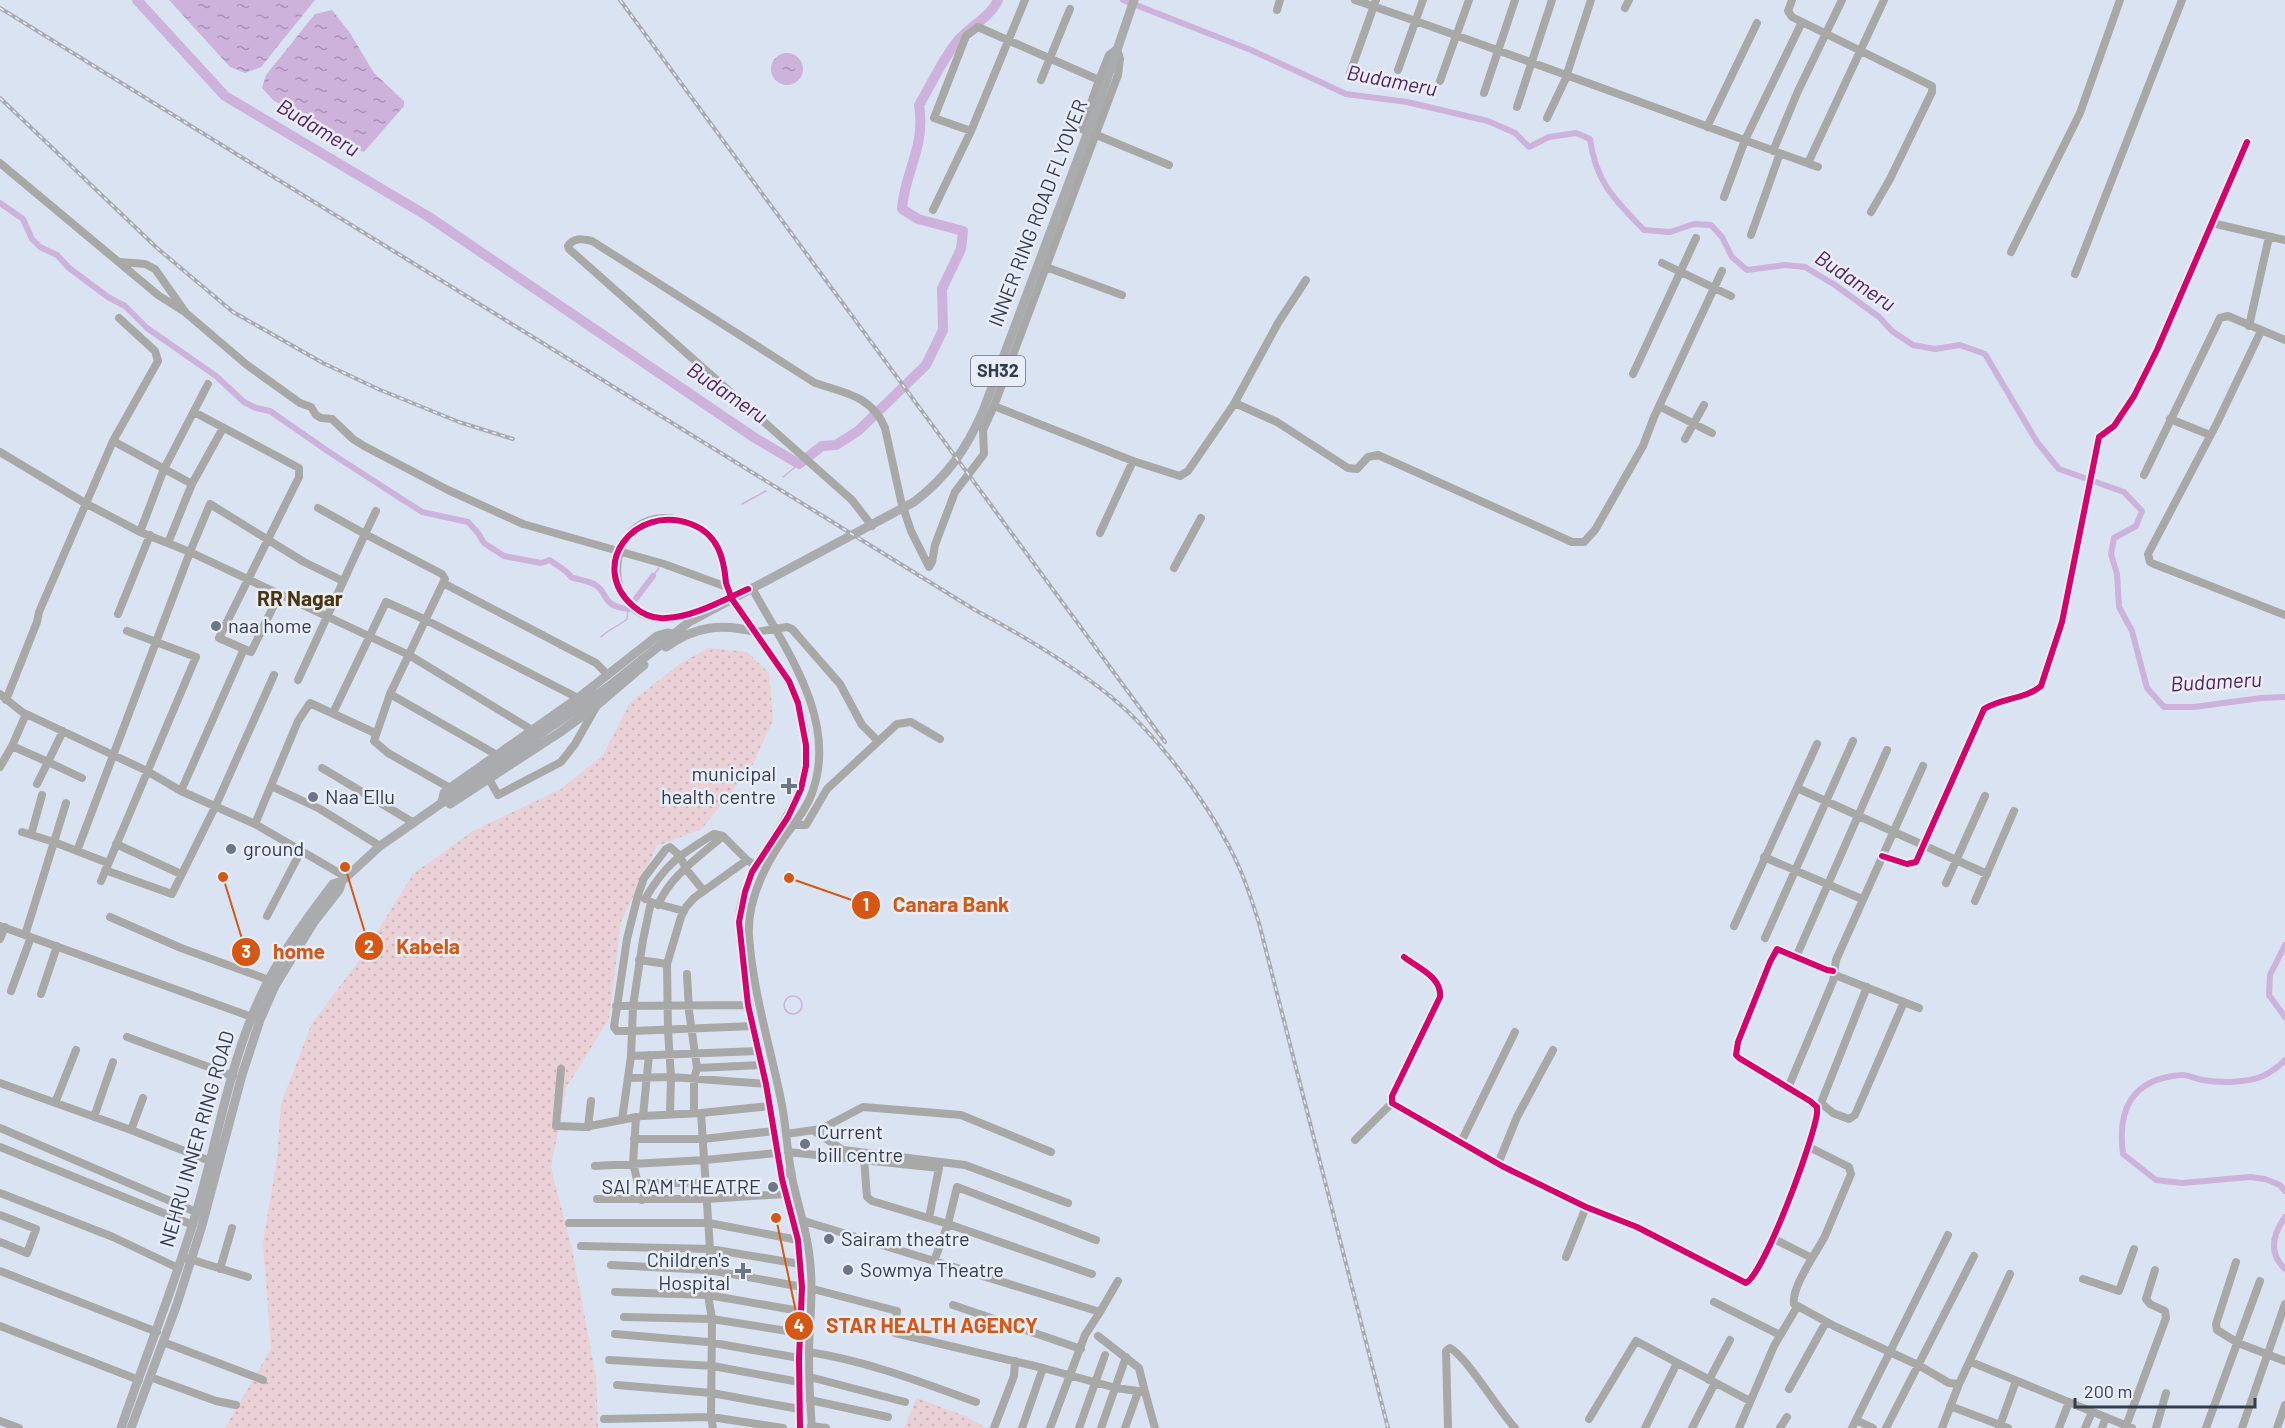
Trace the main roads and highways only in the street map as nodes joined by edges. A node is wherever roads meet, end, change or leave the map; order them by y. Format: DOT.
graph roads {
  1 [pos="1134,0"];
  2 [pos="756,632"];
  3 [pos="682,637"];
  4 [pos="451,792"];
  5 [pos="442,802"];
  6 [pos="344,879"];
  7 [pos="187,1258"];
  8 [pos="134,1427"];
  9 [pos="121,1428"];
  1 -- 4 [label="main road, INNER RING ROAD FLYOVER / SH32"];
  2 -- 3 [label="main road"];
  3 -- 4 [label="main road"];
  3 -- 5 [label="main road"];
  4 -- 5 [label="main road"];
  5 -- 6 [label="main road, NEHRU INNER RING ROAD"];
  6 -- 7 [label="main road, NEHRU INNER RING ROAD"];
  6 -- 7 [label="main road, NEHRU INNER RING ROAD"];
  7 -- 8 [label="main road, NEHRU INNER RING ROAD"];
  7 -- 9 [label="main road, NEHRU INNER RING ROAD"];
}
